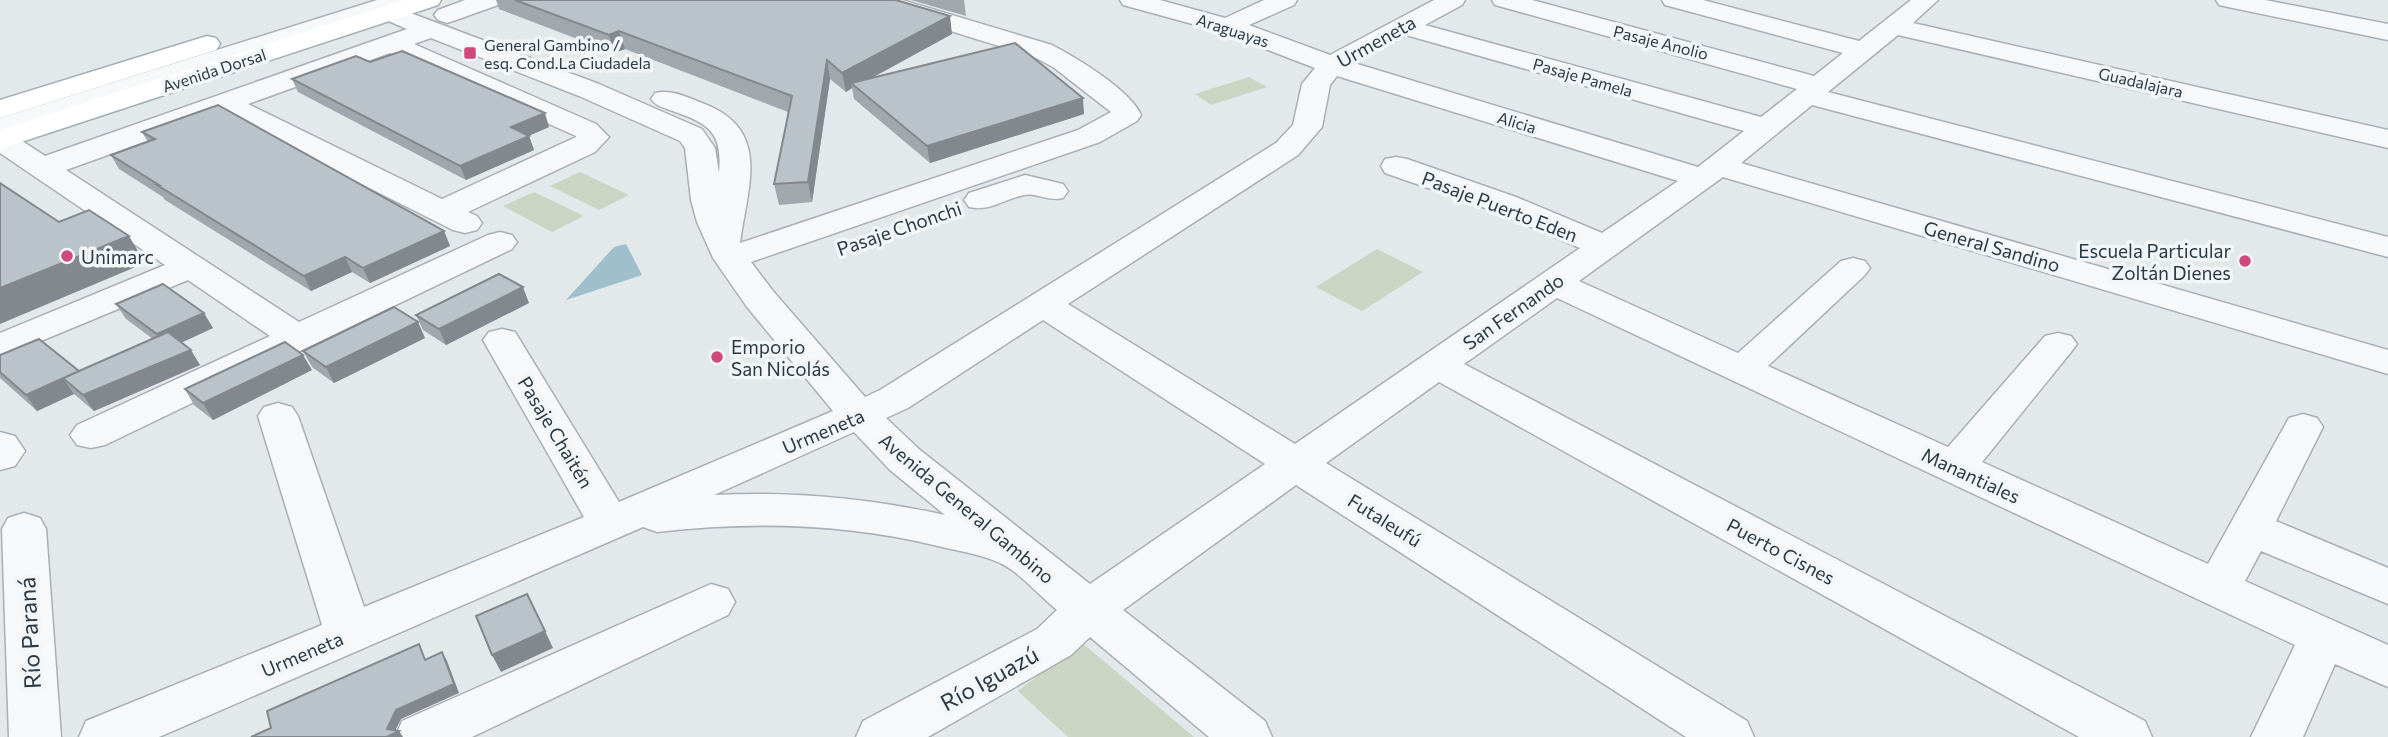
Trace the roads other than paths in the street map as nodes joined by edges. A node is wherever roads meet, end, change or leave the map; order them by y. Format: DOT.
graph roads {
  1 [pos="349,0"];
  2 [pos="489,0"];
  3 [pos="876,0"];
  4 [pos="1132,0"];
  5 [pos="1285,0"];
  6 [pos="1453,0"];
  7 [pos="1504,0"];
  8 [pos="1674,0"];
  9 [pos="1926,0"];
  10 [pos="2228,0"];
  11 [pos="405,8"];
  12 [pos="1227,26"];
  13 [pos="1401,26"];
  14 [pos="1893,26"];
  15 [pos="2388,32"];
  16 [pos="391,44"];
  17 [pos="1864,50"];
  18 [pos="1333,64"];
  19 [pos="1813,90"];
  20 [pos="223,103"];
  21 [pos="0,109"];
  22 [pos="0,117"];
  23 [pos="0,127"];
  24 [pos="1766,128"];
  25 [pos="2388,139"];
  26 [pos="0,140"];
  27 [pos="1395,166"];
  28 [pos="41,168"];
  29 [pos="1710,172"];
  30 [pos="1052,191"];
  31 [pos="443,211"];
  32 [pos="1605,247"];
  33 [pos="2388,247"];
  34 [pos="733,261"];
  35 [pos="190,267"];
  36 [pos="1853,268"];
  37 [pos="1554,282"];
  38 [pos="1042,304"];
  39 [pos="298,338"];
  40 [pos="502,340"];
  41 [pos="2058,344"];
  42 [pos="0,346"];
  43 [pos="2388,362"];
  44 [pos="1436,365"];
  45 [pos="1743,369"];
  46 [pos="859,415"];
  47 [pos="278,416"];
  48 [pos="2303,427"];
  49 [pos="90,435"];
  50 [pos="0,446"];
  51 [pos="0,456"];
  52 [pos="1295,464"];
  53 [pos="1955,467"];
  54 [pos="610,524"];
  55 [pos="2250,528"];
  56 [pos="24,529"];
  57 [pos="1021,553"];
  58 [pos="2388,587"];
  59 [pos="2218,589"];
  60 [pos="711,602"];
  61 [pos="1089,609"];
  62 [pos="349,634"];
  63 [pos="2323,637"];
  64 [pos="2388,667"];
  65 [pos="35,737"];
  66 [pos="105,737"];
  67 [pos="421,737"];
  68 [pos="881,737"];
  69 [pos="1246,737"];
  70 [pos="1728,737"];
  71 [pos="2126,737"];
  72 [pos="2277,737"];
  1 -- 21 [label="main road, Avenida Dorsal"];
  2 -- 11 [label="street, Avenida Dorsal"];
  3 -- 34 [label="street"];
  4 -- 12 [label="street, Araguayas"];
  5 -- 12 [label="street"];
  6 -- 13 [label="street, Urmeneta"];
  7 -- 19 [label="street, Pasaje Anolio"];
  8 -- 17 [label="street"];
  9 -- 14 [label="street, San Fernando"];
  10 -- 15 [label="street"];
  11 -- 16 [label="street"];
  11 -- 22 [label="street"];
  11 -- 23 [label="street"];
  11 -- 26 [label="main road, Avenida Dorsal"];
  11 -- 34 [label="street, Avenida General Gambino"];
  12 -- 18 [label="street, Araguayas"];
  13 -- 18 [label="street, Urmeneta"];
  13 -- 24 [label="street, Pasaje Pamela"];
  14 -- 17 [label="street, San Fernando"];
  14 -- 25 [label="street, Guadalajara"];
  16 -- 20 [label="street"];
  16 -- 31 [label="street"];
  17 -- 19 [label="street, San Fernando"];
  18 -- 29 [label="street, Alicia"];
  18 -- 38 [label="street, Urmeneta"];
  19 -- 24 [label="street, San Fernando"];
  19 -- 33 [label="street"];
  20 -- 28 [label="street"];
  20 -- 31 [label="street"];
  24 -- 29 [label="street, San Fernando"];
  26 -- 28 [label="street"];
  27 -- 32 [label="street, Pasaje Puerto Eden"];
  28 -- 35 [label="street"];
  29 -- 32 [label="street, San Fernando"];
  29 -- 43 [label="street, General Sandino"];
  30 -- 34 [label="street, Pasaje Chonchi"];
  31 -- 39 [label="street"];
  32 -- 37 [label="street, San Fernando"];
  34 -- 46 [label="street, Avenida General Gambino"];
  35 -- 39 [label="street"];
  35 -- 42 [label="street"];
  36 -- 45 [label="street"];
  37 -- 44 [label="street, San Fernando"];
  37 -- 45 [label="street, Manantiales"];
  38 -- 46 [label="street, Urmeneta"];
  38 -- 52 [label="street, Futaleufú"];
  39 -- 49 [label="street"];
  40 -- 54 [label="street, Pasaje Chaitén"];
  41 -- 53 [label="street"];
  44 -- 52 [label="street, San Fernando"];
  44 -- 71 [label="street, Puerto Cisnes"];
  45 -- 53 [label="street, Manantiales"];
  46 -- 54 [label="street, Urmeneta"];
  46 -- 57 [label="street, Avenida General Gambino"];
  47 -- 62 [label="street"];
  48 -- 55 [label="street"];
  50 -- 51 [label="street"];
  52 -- 61 [label="street, San Fernando"];
  52 -- 70 [label="street, Futaleufú"];
  53 -- 59 [label="street, Manantiales"];
  54 -- 57 [label="street"];
  54 -- 62 [label="street, Urmeneta"];
  55 -- 58 [label="street"];
  55 -- 59 [label="street"];
  56 -- 65 [label="street, Río Paraná"];
  57 -- 61 [label="street, Avenida General Gambino"];
  59 -- 63 [label="street, Manantiales"];
  60 -- 67 [label="street"];
  61 -- 68 [label="street, Río Iguazú"];
  61 -- 69 [label="street, Avenida General Gambino"];
  62 -- 66 [label="street, Urmeneta"];
  63 -- 64 [label="street, Manantiales"];
  63 -- 72 [label="street"];
}
